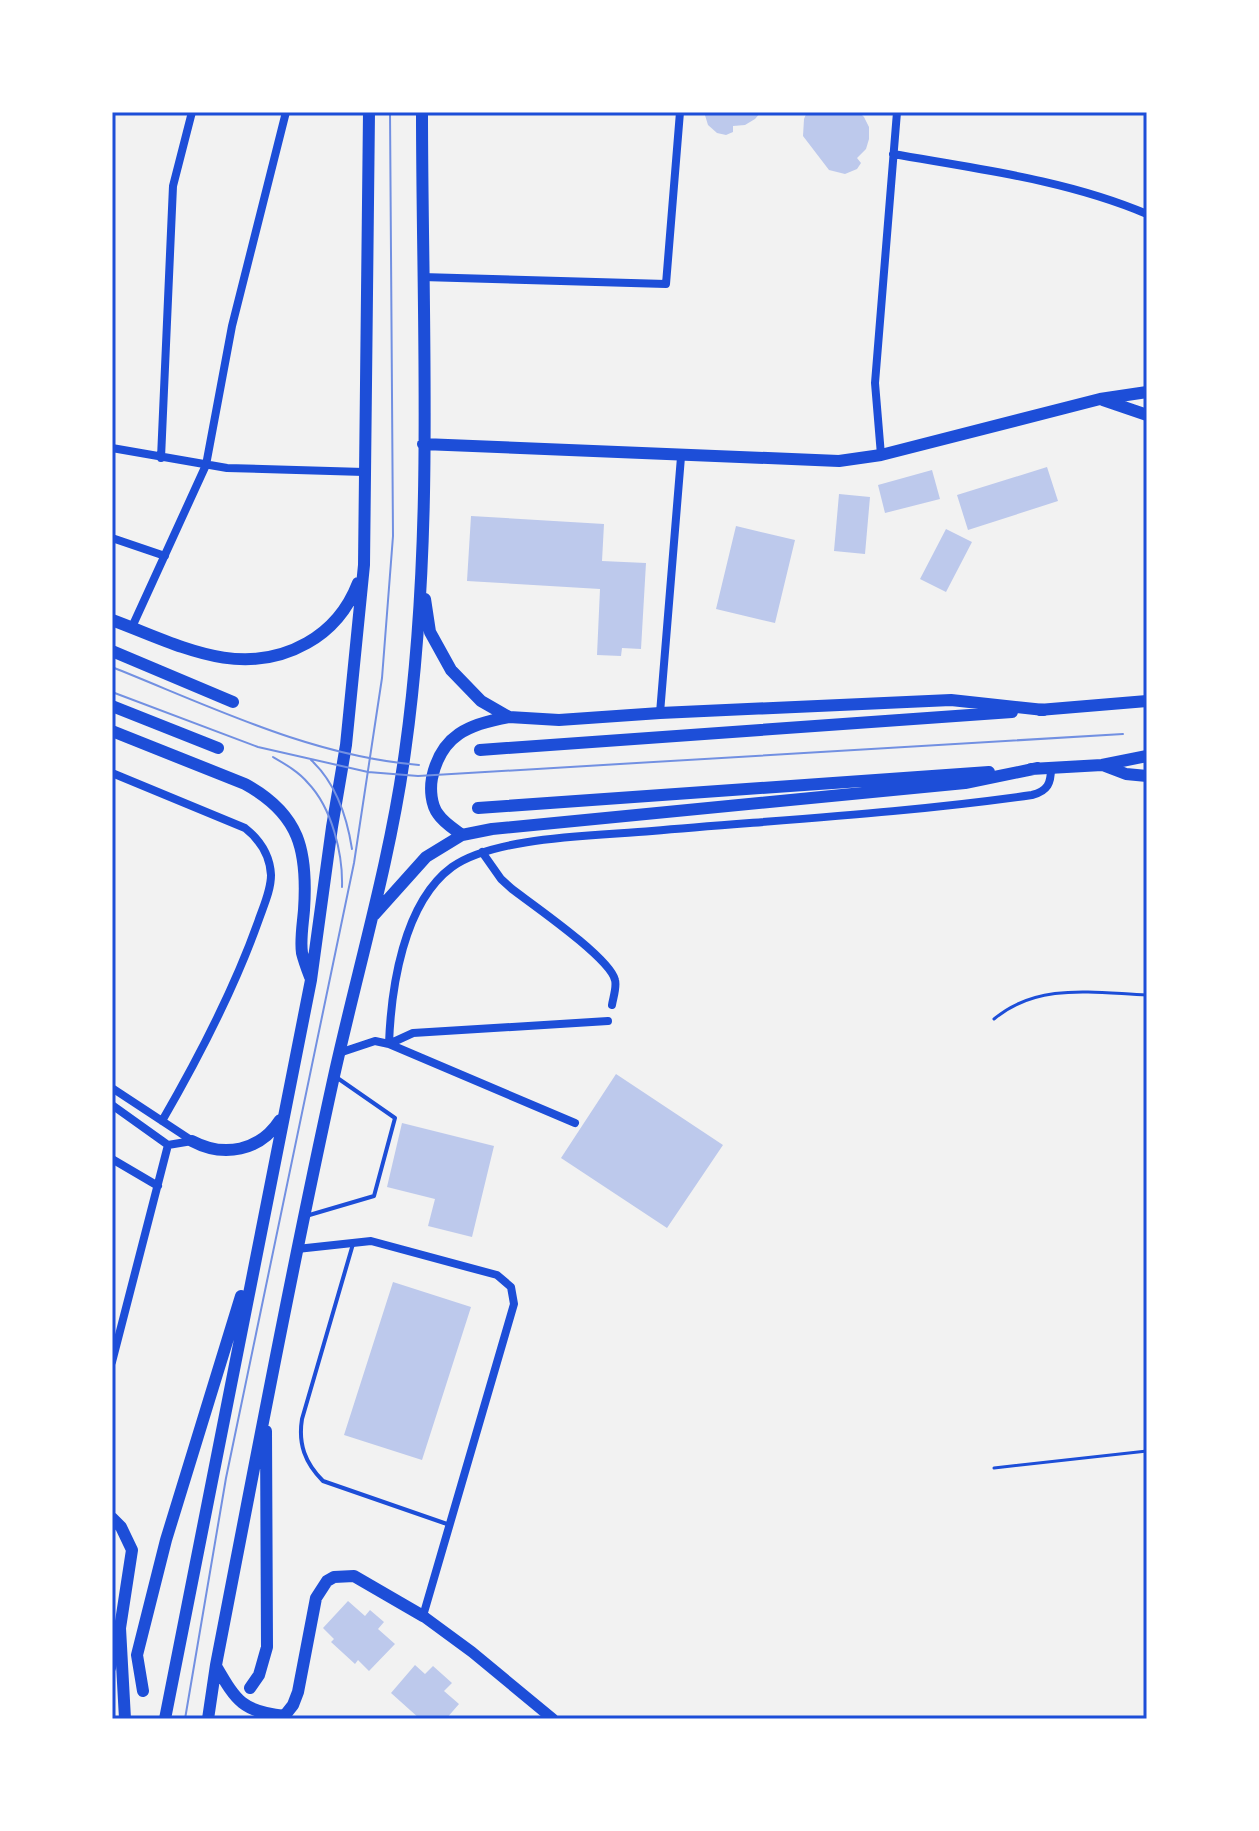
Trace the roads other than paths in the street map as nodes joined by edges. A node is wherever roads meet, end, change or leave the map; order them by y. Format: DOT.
graph roads {
  1 [pos="192,112"];
  2 [pos="286,112"];
  3 [pos="369,112"];
  4 [pos="422,112"];
  5 [pos="680,112"];
  6 [pos="897,112"];
  7 [pos="893,154"];
  8 [pos="1147,214"];
  9 [pos="422,277"];
  10 [pos="1147,392"];
  11 [pos="1100,399"];
  12 [pos="1147,415"];
  13 [pos="423,444"];
  14 [pos="112,448"];
  15 [pos="881,455"];
  16 [pos="681,457"];
  17 [pos="161,458"];
  18 [pos="206,465"];
  19 [pos="364,472"];
  20 [pos="112,538"];
  21 [pos="165,556"];
  22 [pos="364,565"];
  23 [pos="422,582"];
  24 [pos="112,620"];
  25 [pos="132,627"];
  26 [pos="112,651"];
  27 [pos="1147,700"];
  28 [pos="233,702"];
  29 [pos="112,706"];
  30 [pos="1044,710"];
  31 [pos="660,713"];
  32 [pos="509,717"];
  33 [pos="112,731"];
  34 [pos="218,748"];
  35 [pos="480,750"];
  36 [pos="1147,756"];
  37 [pos="1102,765"];
  38 [pos="1044,768"];
  39 [pos="112,773"];
  40 [pos="1147,776"];
  41 [pos="478,808"];
  42 [pos="462,835"];
  43 [pos="482,852"];
  44 [pos="373,917"];
  45 [pos="311,980"];
  46 [pos="612,1005"];
  47 [pos="608,1021"];
  48 [pos="389,1044"];
  49 [pos="339,1053"];
  50 [pos="334,1075"];
  51 [pos="112,1088"];
  52 [pos="112,1105"];
  53 [pos="283,1113"];
  54 [pos="162,1121"];
  55 [pos="575,1123"];
  56 [pos="192,1141"];
  57 [pos="168,1145"];
  58 [pos="112,1159"];
  59 [pos="158,1186"];
  60 [pos="304,1217"];
  61 [pos="260,1235"];
  62 [pos="353,1243"];
  63 [pos="297,1249"];
  64 [pos="112,1362"];
  65 [pos="266,1403"];
  66 [pos="112,1518"];
  67 [pos="450,1525"];
  68 [pos="423,1616"];
  69 [pos="120,1628"];
  70 [pos="216,1665"];
  71 [pos="112,1668"];
  72 [pos="250,1688"];
  73 [pos="143,1691"];
  74 [pos="285,1718"];
  75 [pos="125,1719"];
  76 [pos="165,1719"];
  77 [pos="208,1719"];
  78 [pos="553,1719"];
  1 -- 17 [label="street"];
  2 -- 18 [label="street"];
  3 -- 19 [label="main road"];
  4 -- 9 [label="main road"];
  5 -- 9 [label="street"];
  6 -- 7 [label="street"];
  7 -- 8 [label="street"];
  7 -- 15 [label="street"];
  9 -- 13 [label="main road"];
  10 -- 11 [label="main road"];
  11 -- 12 [label="main road"];
  11 -- 15 [label="main road"];
  13 -- 16 [label="main road"];
  13 -- 23 [label="main road"];
  14 -- 17 [label="street"];
  15 -- 16 [label="main road"];
  16 -- 31 [label="street"];
  17 -- 18 [label="street"];
  18 -- 19 [label="street"];
  18 -- 21 [label="street"];
  19 -- 22 [label="main road"];
  20 -- 21 [label="street"];
  21 -- 25 [label="street"];
  22 -- 25 [label="main road"];
  22 -- 45 [label="main road"];
  23 -- 32 [label="main road"];
  23 -- 44 [label="main road"];
  24 -- 25 [label="main road"];
  26 -- 28 [label="main road"];
  27 -- 30 [label="main road"];
  29 -- 34 [label="main road"];
  30 -- 31 [label="main road"];
  30 -- 35 [label="main road"];
  31 -- 32 [label="main road"];
  32 -- 42 [label="main road"];
  33 -- 45 [label="main road"];
  36 -- 37 [label="main road"];
  37 -- 38 [label="main road"];
  37 -- 40 [label="main road"];
  38 -- 41 [label="main road"];
  38 -- 42 [label="main road"];
  38 -- 43 [label="street"];
  39 -- 54 [label="street"];
  42 -- 44 [label="main road"];
  43 -- 46 [label="street"];
  43 -- 48 [label="street"];
  44 -- 49 [label="main road"];
  45 -- 53 [label="main road"];
  47 -- 48 [label="street"];
  48 -- 49 [label="street"];
  48 -- 55 [label="street"];
  49 -- 50 [label="main road"];
  50 -- 60 [label="main road"];
  50 -- 60 [label="lane"];
  51 -- 54 [label="street"];
  52 -- 57 [label="street"];
  53 -- 56 [label="main road"];
  53 -- 61 [label="main road"];
  54 -- 56 [label="street"];
  56 -- 57 [label="street"];
  57 -- 59 [label="street"];
  58 -- 59 [label="street"];
  59 -- 64 [label="street"];
  60 -- 63 [label="main road"];
  61 -- 73 [label="main road"];
  61 -- 76 [label="main road"];
  62 -- 63 [label="street"];
  62 -- 67 [label="lane"];
  62 -- 67 [label="street"];
  63 -- 65 [label="main road"];
  65 -- 70 [label="main road"];
  65 -- 72 [label="main road"];
  66 -- 69 [label="main road"];
  67 -- 68 [label="street"];
  68 -- 74 [label="main road"];
  68 -- 78 [label="main road"];
  69 -- 71 [label="street"];
  69 -- 75 [label="main road"];
  70 -- 74 [label="main road"];
  70 -- 77 [label="main road"];
}
